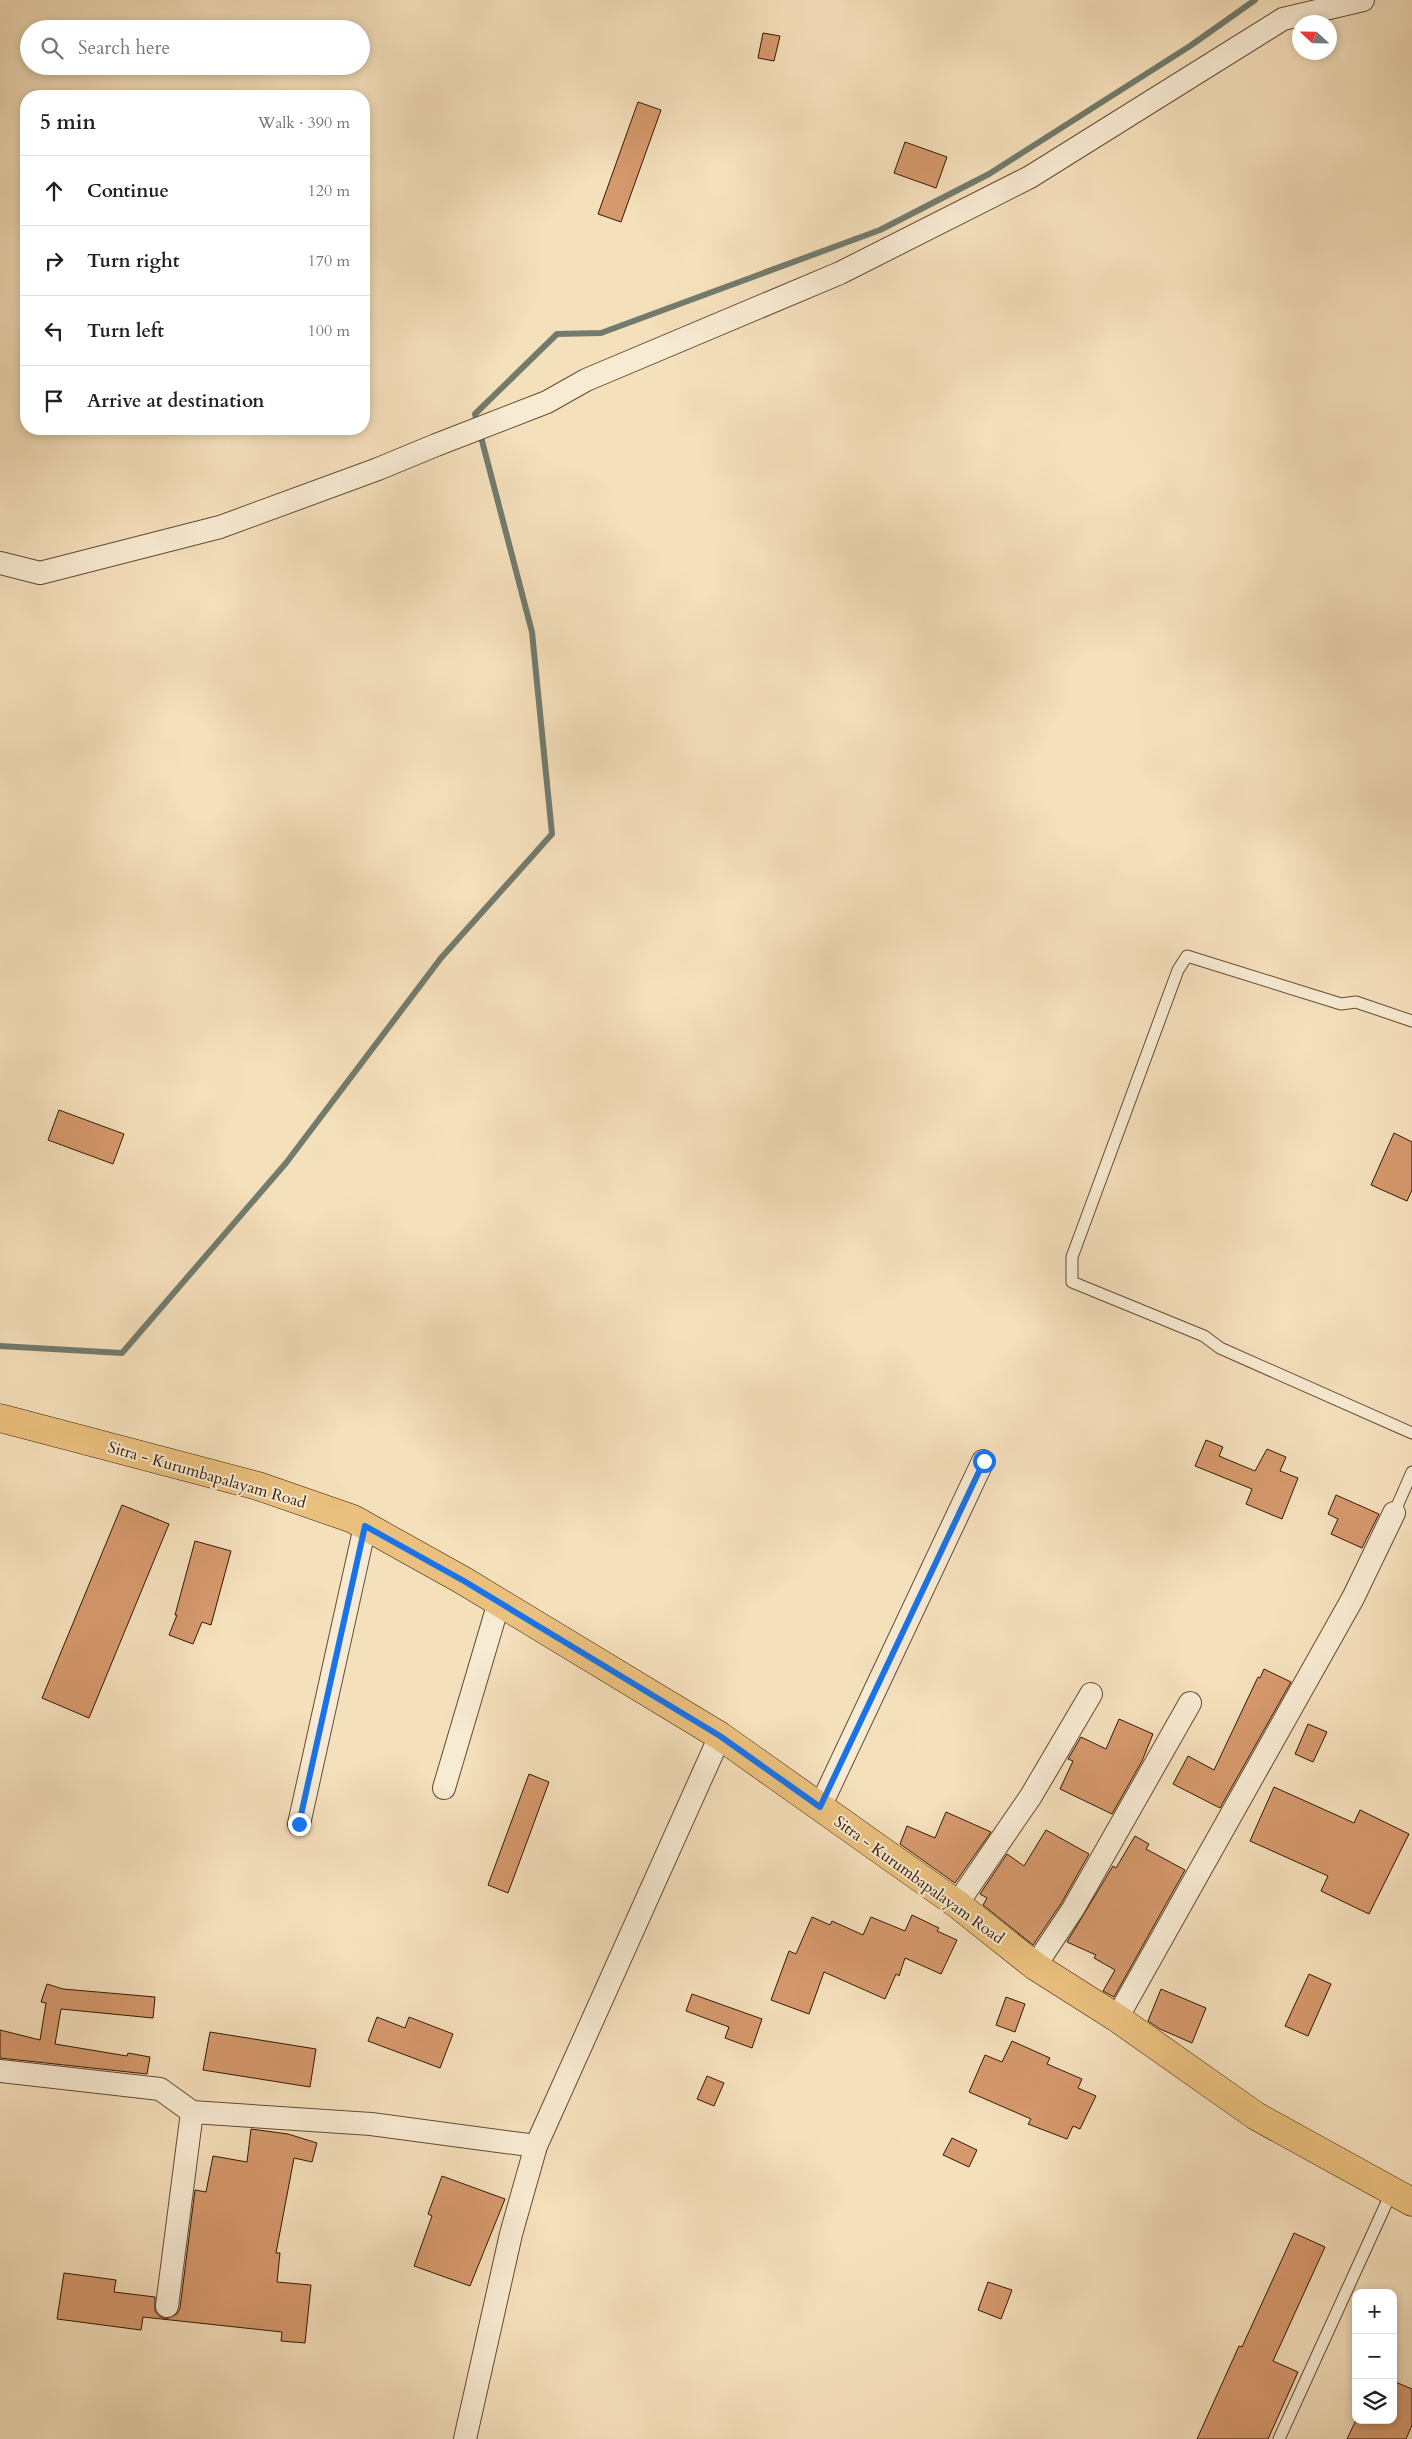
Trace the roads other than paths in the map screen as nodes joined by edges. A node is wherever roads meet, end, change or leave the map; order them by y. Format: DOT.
graph roads {
  1 [pos="1363,0"];
  2 [pos="0,563"];
  3 [pos="1412,1021"];
  4 [pos="0,1418"];
  5 [pos="1412,1433"];
  6 [pos="984,1461"];
  7 [pos="1412,1472"];
  8 [pos="1394,1513"];
  9 [pos="365,1526"];
  10 [pos="499,1602"];
  11 [pos="1091,1694"];
  12 [pos="1190,1703"];
  13 [pos="720,1736"];
  14 [pos="444,1788"];
  15 [pos="820,1807"];
  16 [pos="299,1824"];
  17 [pos="957,1904"];
  18 [pos="1035,1966"];
  19 [pos="1117,2018"];
  20 [pos="0,2071"];
  21 [pos="192,2112"];
  22 [pos="536,2146"];
  23 [pos="1402,2196"];
  24 [pos="167,2306"];
  25 [pos="465,2439"];
  26 [pos="1279,2439"];
  1 -- 2 [label="street"];
  3 -- 5 [label="lane"];
  4 -- 9 [label="main road, Sitra - Kurumbapalayam Road"];
  6 -- 15 [label="street"];
  7 -- 8 [label="lane"];
  8 -- 19 [label="street"];
  9 -- 10 [label="main road, Sitra - Kurumbapalayam Road"];
  9 -- 16 [label="street"];
  10 -- 13 [label="main road, Sitra - Kurumbapalayam Road"];
  10 -- 14 [label="street"];
  11 -- 17 [label="street"];
  12 -- 18 [label="street"];
  13 -- 15 [label="main road, Sitra - Kurumbapalayam Road"];
  13 -- 22 [label="street"];
  15 -- 17 [label="main road, Sitra - Kurumbapalayam Road"];
  17 -- 18 [label="main road, Sitra - Kurumbapalayam Road"];
  18 -- 19 [label="main road, Sitra - Kurumbapalayam Road"];
  19 -- 23 [label="main road, Sitra - Kurumbapalayam Road"];
  20 -- 21 [label="street"];
  21 -- 22 [label="street"];
  21 -- 24 [label="street"];
  22 -- 25 [label="street"];
  23 -- 26 [label="lane"];
}
